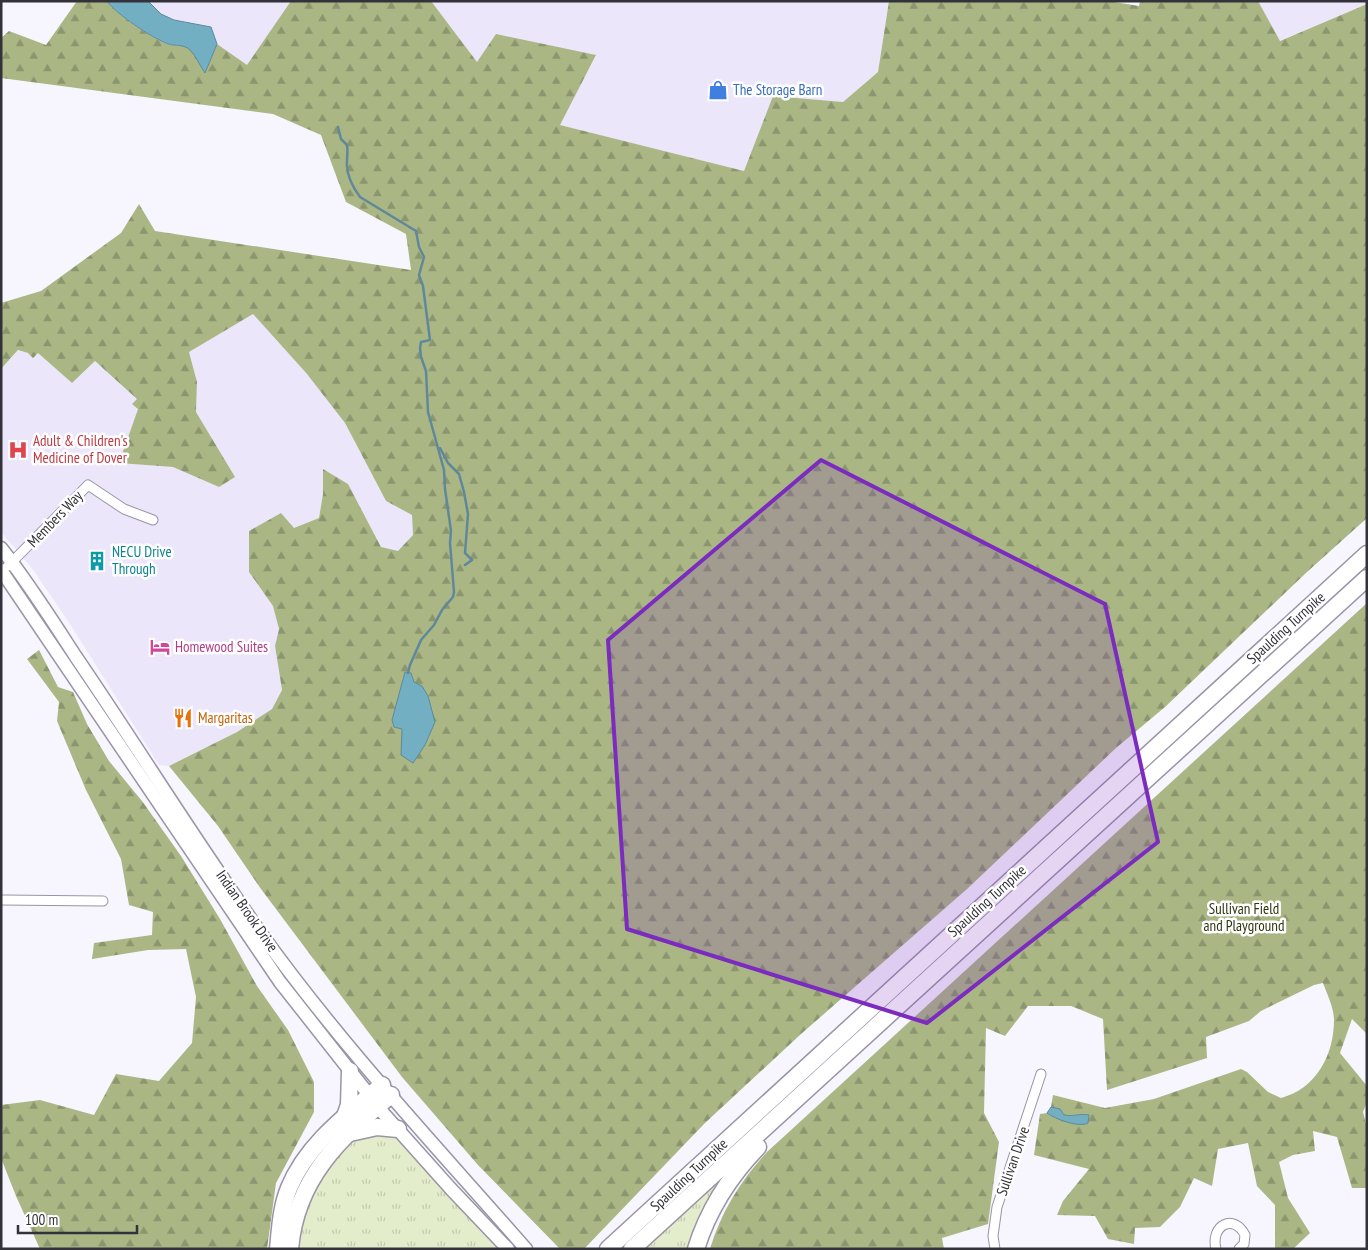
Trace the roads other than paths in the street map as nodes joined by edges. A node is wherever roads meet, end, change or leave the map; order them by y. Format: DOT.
graph roads {
  1 [pos="152,520"];
  2 [pos="1,548"];
  3 [pos="1367,554"];
  4 [pos="12,562"];
  5 [pos="2,571"];
  6 [pos="1367,578"];
  7 [pos="1,900"];
  8 [pos="103,901"];
  9 [pos="350,1071"];
  10 [pos="1041,1074"];
  11 [pos="387,1090"];
  12 [pos="800,1096"];
  13 [pos="374,1101"];
  14 [pos="346,1126"];
  15 [pos="398,1129"];
  16 [pos="278,1249"];
  17 [pos="290,1249"];
  18 [pos="508,1249"];
  19 [pos="526,1249"];
  20 [pos="608,1249"];
  21 [pos="632,1249"];
  22 [pos="696,1249"];
  23 [pos="995,1249"];
  24 [pos="1216,1249"];
  25 [pos="1239,1249"];
  1 -- 4 [label="street, Members Way"];
  2 -- 4 [label="main road, Indian Brook Drive"];
  3 -- 20 [label="highway, Spaulding Turnpike"];
  4 -- 5 [label="street"];
  4 -- 11 [label="main road, Indian Brook Drive"];
  5 -- 9 [label="main road, Indian Brook Drive"];
  6 -- 12 [label="highway, Spaulding Turnpike"];
  7 -- 8 [label="street"];
  9 -- 13 [label="main road, Indian Brook Drive"];
  9 -- 14 [label="highway"];
  10 -- 23 [label="street, Sullivan Drive"];
  11 -- 13 [label="highway"];
  11 -- 19 [label="main road, Indian Brook Drive"];
  12 -- 21 [label="highway, Spaulding Turnpike"];
  12 -- 22 [label="highway"];
  13 -- 14 [label="highway"];
  13 -- 15 [label="main road, Indian Brook Drive"];
  14 -- 15 [label="highway"];
  14 -- 16 [label="highway"];
  14 -- 17 [label="highway"];
  15 -- 18 [label="main road, Indian Brook Drive"];
  24 -- 25 [label="street"];
}
